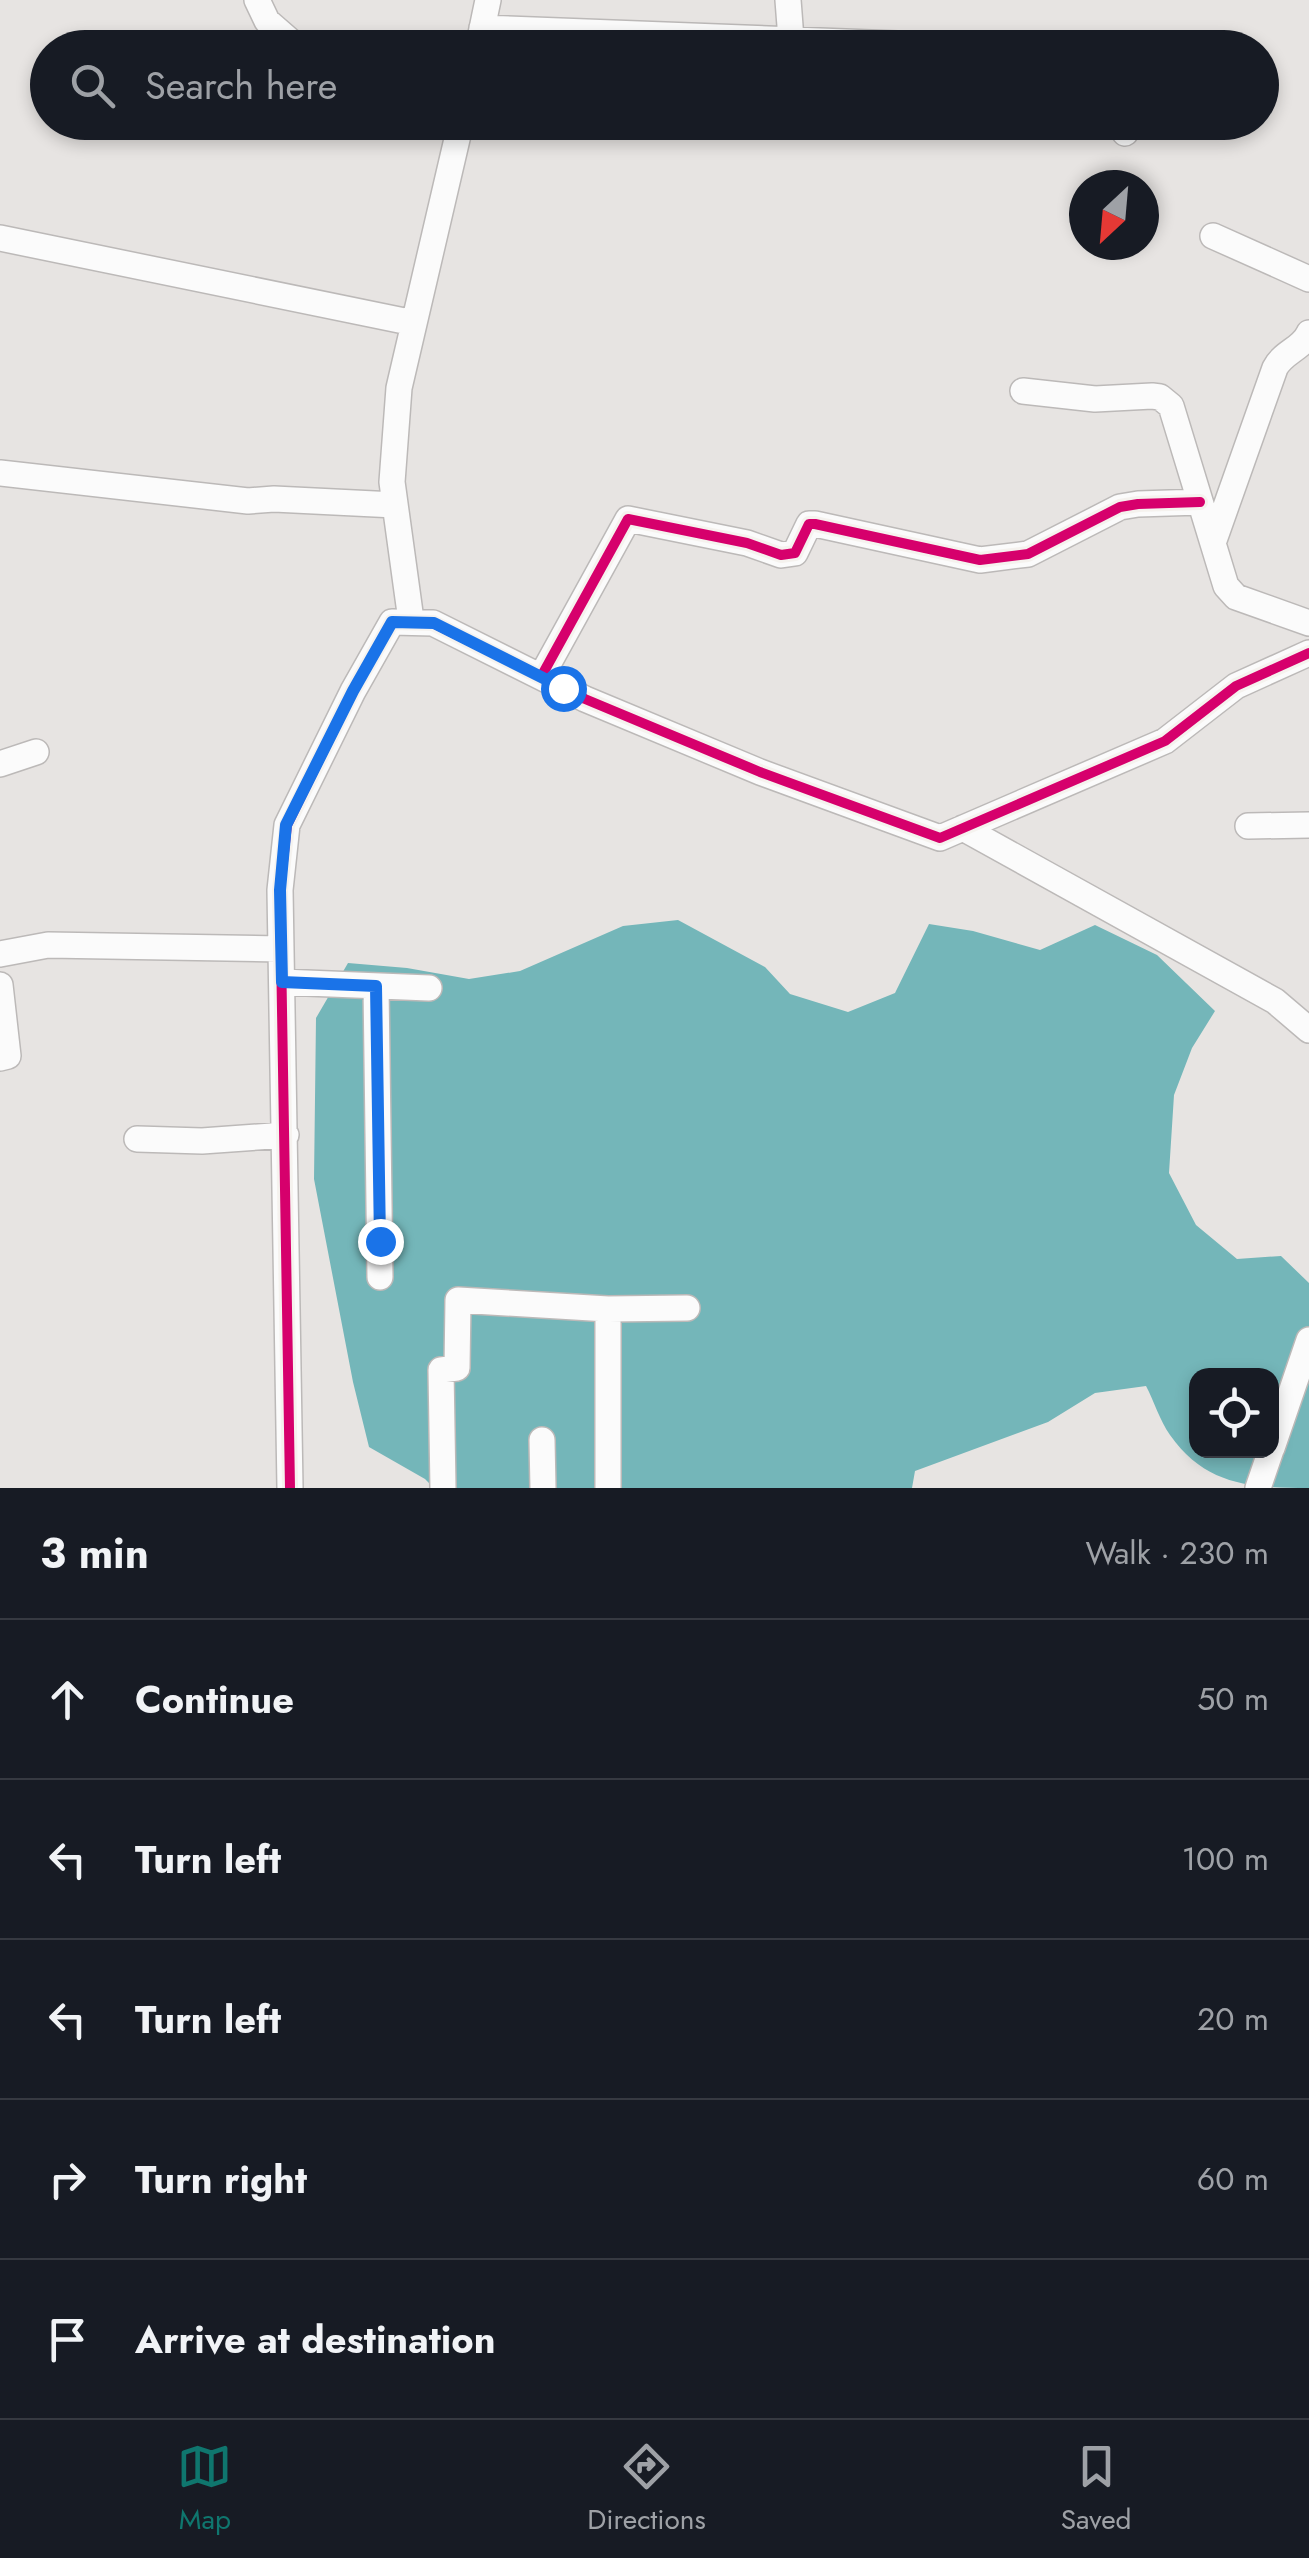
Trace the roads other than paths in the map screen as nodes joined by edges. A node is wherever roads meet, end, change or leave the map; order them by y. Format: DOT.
graph roads {
  1 [pos="257,0"];
  2 [pos="488,0"];
  3 [pos="788,0"];
  4 [pos="277,30"];
  5 [pos="482,30"];
  6 [pos="790,30"];
  7 [pos="456,140"];
  8 [pos="1213,236"];
  9 [pos="0,238"];
  10 [pos="1309,279"];
  11 [pos="414,323"];
  12 [pos="1309,333"];
  13 [pos="1024,391"];
  14 [pos="0,473"];
  15 [pos="1200,502"];
  16 [pos="395,505"];
  17 [pos="1213,543"];
  18 [pos="411,620"];
  19 [pos="1309,623"];
  20 [pos="1309,653"];
  21 [pos="541,677"];
  22 [pos="36,752"];
  23 [pos="0,764"];
  24 [pos="1248,826"];
  25 [pos="1309,826"];
  26 [pos="963,828"];
  27 [pos="281,949"];
  28 [pos="0,954"];
  29 [pos="282,982"];
  30 [pos="0,985"];
  31 [pos="376,986"];
  32 [pos="429,988"];
  33 [pos="1309,1030"];
  34 [pos="0,1058"];
  35 [pos="286,1134"];
  36 [pos="137,1139"];
  37 [pos="380,1278"];
  38 [pos="686,1308"];
  39 [pos="608,1310"];
  40 [pos="1309,1340"];
  41 [pos="1279,1427"];
  42 [pos="542,1440"];
  43 [pos="1268,1458"];
  44 [pos="290,1488"];
  45 [pos="443,1488"];
  46 [pos="542,1488"];
  47 [pos="608,1488"];
  48 [pos="1258,1488"];
  1 -- 4 [label="street"];
  2 -- 5 [label="street"];
  3 -- 6 [label="street"];
  7 -- 11 [label="street"];
  8 -- 10 [label="street"];
  9 -- 11 [label="street"];
  11 -- 16 [label="street"];
  12 -- 17 [label="street"];
  13 -- 15 [label="street"];
  14 -- 16 [label="street"];
  15 -- 17 [label="street"];
  15 -- 21 [label="street"];
  16 -- 18 [label="street"];
  17 -- 19 [label="street"];
  18 -- 21 [label="street"];
  18 -- 27 [label="street"];
  20 -- 26 [label="street"];
  21 -- 26 [label="street"];
  22 -- 23 [label="street"];
  24 -- 25 [label="street"];
  26 -- 33 [label="street"];
  27 -- 28 [label="street"];
  27 -- 29 [label="street"];
  29 -- 31 [label="street"];
  29 -- 35 [label="street"];
  30 -- 34 [label="street"];
  31 -- 32 [label="street"];
  31 -- 37 [label="street"];
  35 -- 36 [label="street"];
  35 -- 44 [label="street"];
  38 -- 39 [label="street"];
  39 -- 45 [label="street"];
  39 -- 47 [label="street"];
  40 -- 41 [label="street"];
  42 -- 46 [label="street"];
  43 -- 48 [label="street"];
}
